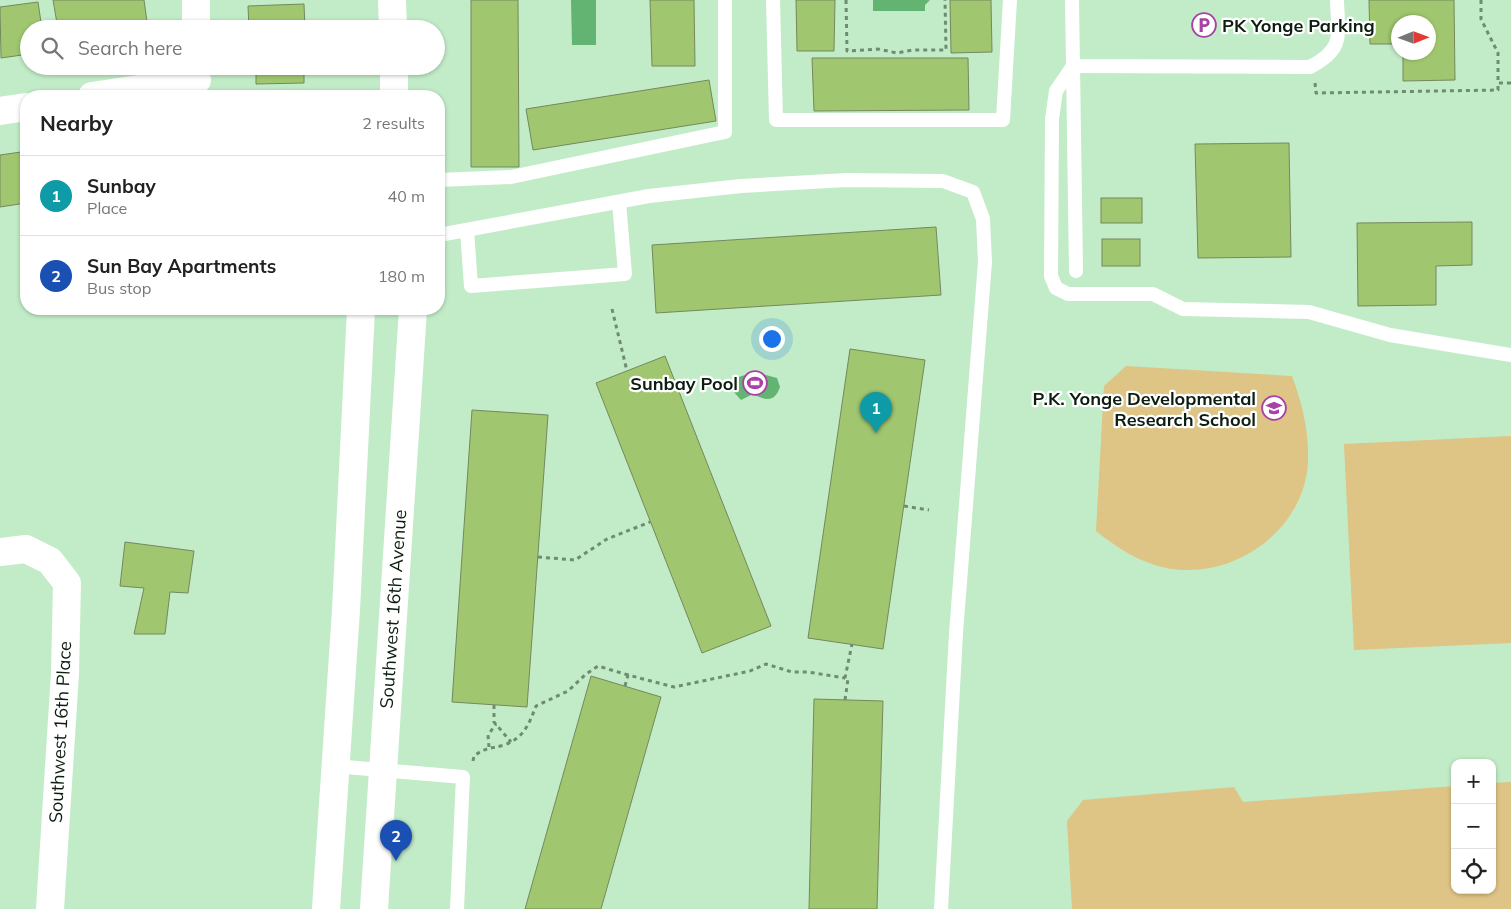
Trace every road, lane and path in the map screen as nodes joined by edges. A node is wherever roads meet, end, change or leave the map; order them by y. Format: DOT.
graph roads {
  1 [pos="196,0"];
  2 [pos="392,0"];
  3 [pos="725,0"];
  4 [pos="773,0"];
  5 [pos="846,0"];
  6 [pos="945,0"];
  7 [pos="1010,0"];
  8 [pos="1072,0"];
  9 [pos="1337,0"];
  10 [pos="1481,0"];
  11 [pos="196,20"];
  12 [pos="393,20"];
  13 [pos="1073,66"];
  14 [pos="394,75"];
  15 [pos="197,81"];
  16 [pos="1306,83"];
  17 [pos="1498,83"];
  18 [pos="1511,83"];
  19 [pos="134,90"];
  20 [pos="394,90"];
  21 [pos="20,108"];
  22 [pos="0,111"];
  23 [pos="445,180"];
  24 [pos="619,202"];
  25 [pos="467,230"];
  26 [pos="445,234"];
  27 [pos="1076,271"];
  28 [pos="612,309"];
  29 [pos="361,315"];
  30 [pos="413,315"];
  31 [pos="1511,355"];
  32 [pos="627,372"];
  33 [pos="904,506"];
  34 [pos="929,510"];
  35 [pos="650,522"];
  36 [pos="0,552"];
  37 [pos="538,557"];
  38 [pos="852,644"];
  39 [pos="628,675"];
  40 [pos="845,678"];
  41 [pos="625,686"];
  42 [pos="845,700"];
  43 [pos="494,705"];
  44 [pos="496,724"];
  45 [pos="511,742"];
  46 [pos="489,747"];
  47 [pos="472,764"];
  48 [pos="334,766"];
  49 [pos="383,770"];
  50 [pos="50,909"];
  51 [pos="326,909"];
  52 [pos="374,909"];
  53 [pos="457,909"];
  54 [pos="940,909"];
  1 -- 11 [label="main road"];
  2 -- 12 [label="main road"];
  3 -- 23 [label="lane"];
  4 -- 7 [label="lane"];
  5 -- 6 [label="path"];
  8 -- 13 [label="lane"];
  9 -- 13 [label="lane"];
  10 -- 17 [label="path"];
  13 -- 27 [label="lane"];
  13 -- 31 [label="lane"];
  14 -- 20 [label="main road"];
  15 -- 19 [label="main road"];
  16 -- 17 [label="path"];
  17 -- 18 [label="path"];
  21 -- 22 [label="main road"];
  24 -- 25 [label="lane"];
  24 -- 25 [label="lane"];
  24 -- 54 [label="lane"];
  25 -- 26 [label="lane"];
  28 -- 32 [label="path"];
  29 -- 48 [label="main road"];
  30 -- 49 [label="main road, Southwest 16th Avenue"];
  33 -- 34 [label="path"];
  35 -- 37 [label="path"];
  36 -- 50 [label="main road, Southwest 16th Place"];
  38 -- 40 [label="path"];
  39 -- 40 [label="path"];
  39 -- 41 [label="path"];
  39 -- 45 [label="path"];
  40 -- 42 [label="path"];
  43 -- 44 [label="path"];
  44 -- 45 [label="path"];
  44 -- 46 [label="path"];
  45 -- 46 [label="path"];
  46 -- 47 [label="path"];
  48 -- 49 [label="lane"];
  48 -- 51 [label="main road"];
  49 -- 52 [label="main road, Southwest 16th Avenue"];
  49 -- 53 [label="lane"];
}
